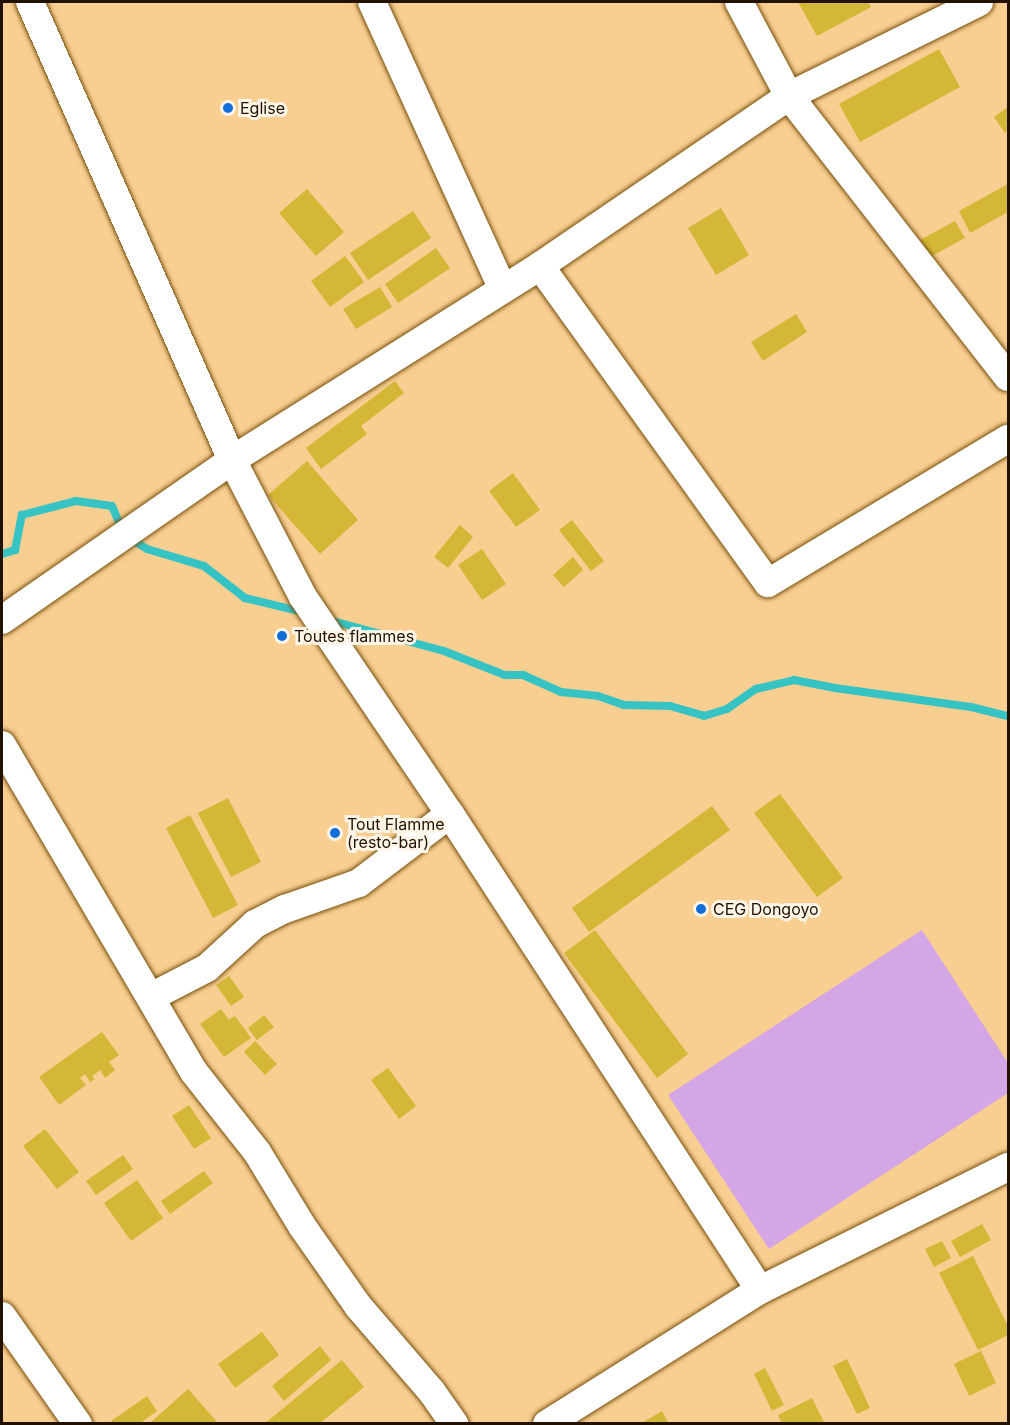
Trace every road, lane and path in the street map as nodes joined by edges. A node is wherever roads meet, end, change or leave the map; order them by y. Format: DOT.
graph roads {
  1 [pos="30,2"];
  2 [pos="372,2"];
  3 [pos="739,2"];
  4 [pos="979,2"];
  5 [pos="789,96"];
  6 [pos="540,266"];
  7 [pos="503,289"];
  8 [pos="1008,377"];
  9 [pos="1008,439"];
  10 [pos="232,460"];
  11 [pos="2,620"];
  12 [pos="2,745"];
  13 [pos="450,814"];
  14 [pos="151,997"];
  15 [pos="1008,1167"];
  16 [pos="760,1290"];
  17 [pos="2,1316"];
  18 [pos="78,1424"];
  19 [pos="454,1424"];
  20 [pos="547,1424"];
  1 -- 10 [label="street"];
  2 -- 7 [label="street"];
  3 -- 5 [label="street"];
  4 -- 5 [label="street"];
  5 -- 6 [label="street"];
  5 -- 8 [label="street"];
  6 -- 7 [label="street"];
  6 -- 9 [label="street"];
  7 -- 10 [label="street"];
  10 -- 11 [label="street"];
  10 -- 13 [label="street"];
  12 -- 14 [label="street"];
  13 -- 14 [label="street"];
  13 -- 16 [label="street"];
  14 -- 19 [label="street"];
  15 -- 16 [label="street"];
  16 -- 20 [label="street"];
  17 -- 18 [label="street"];
}
